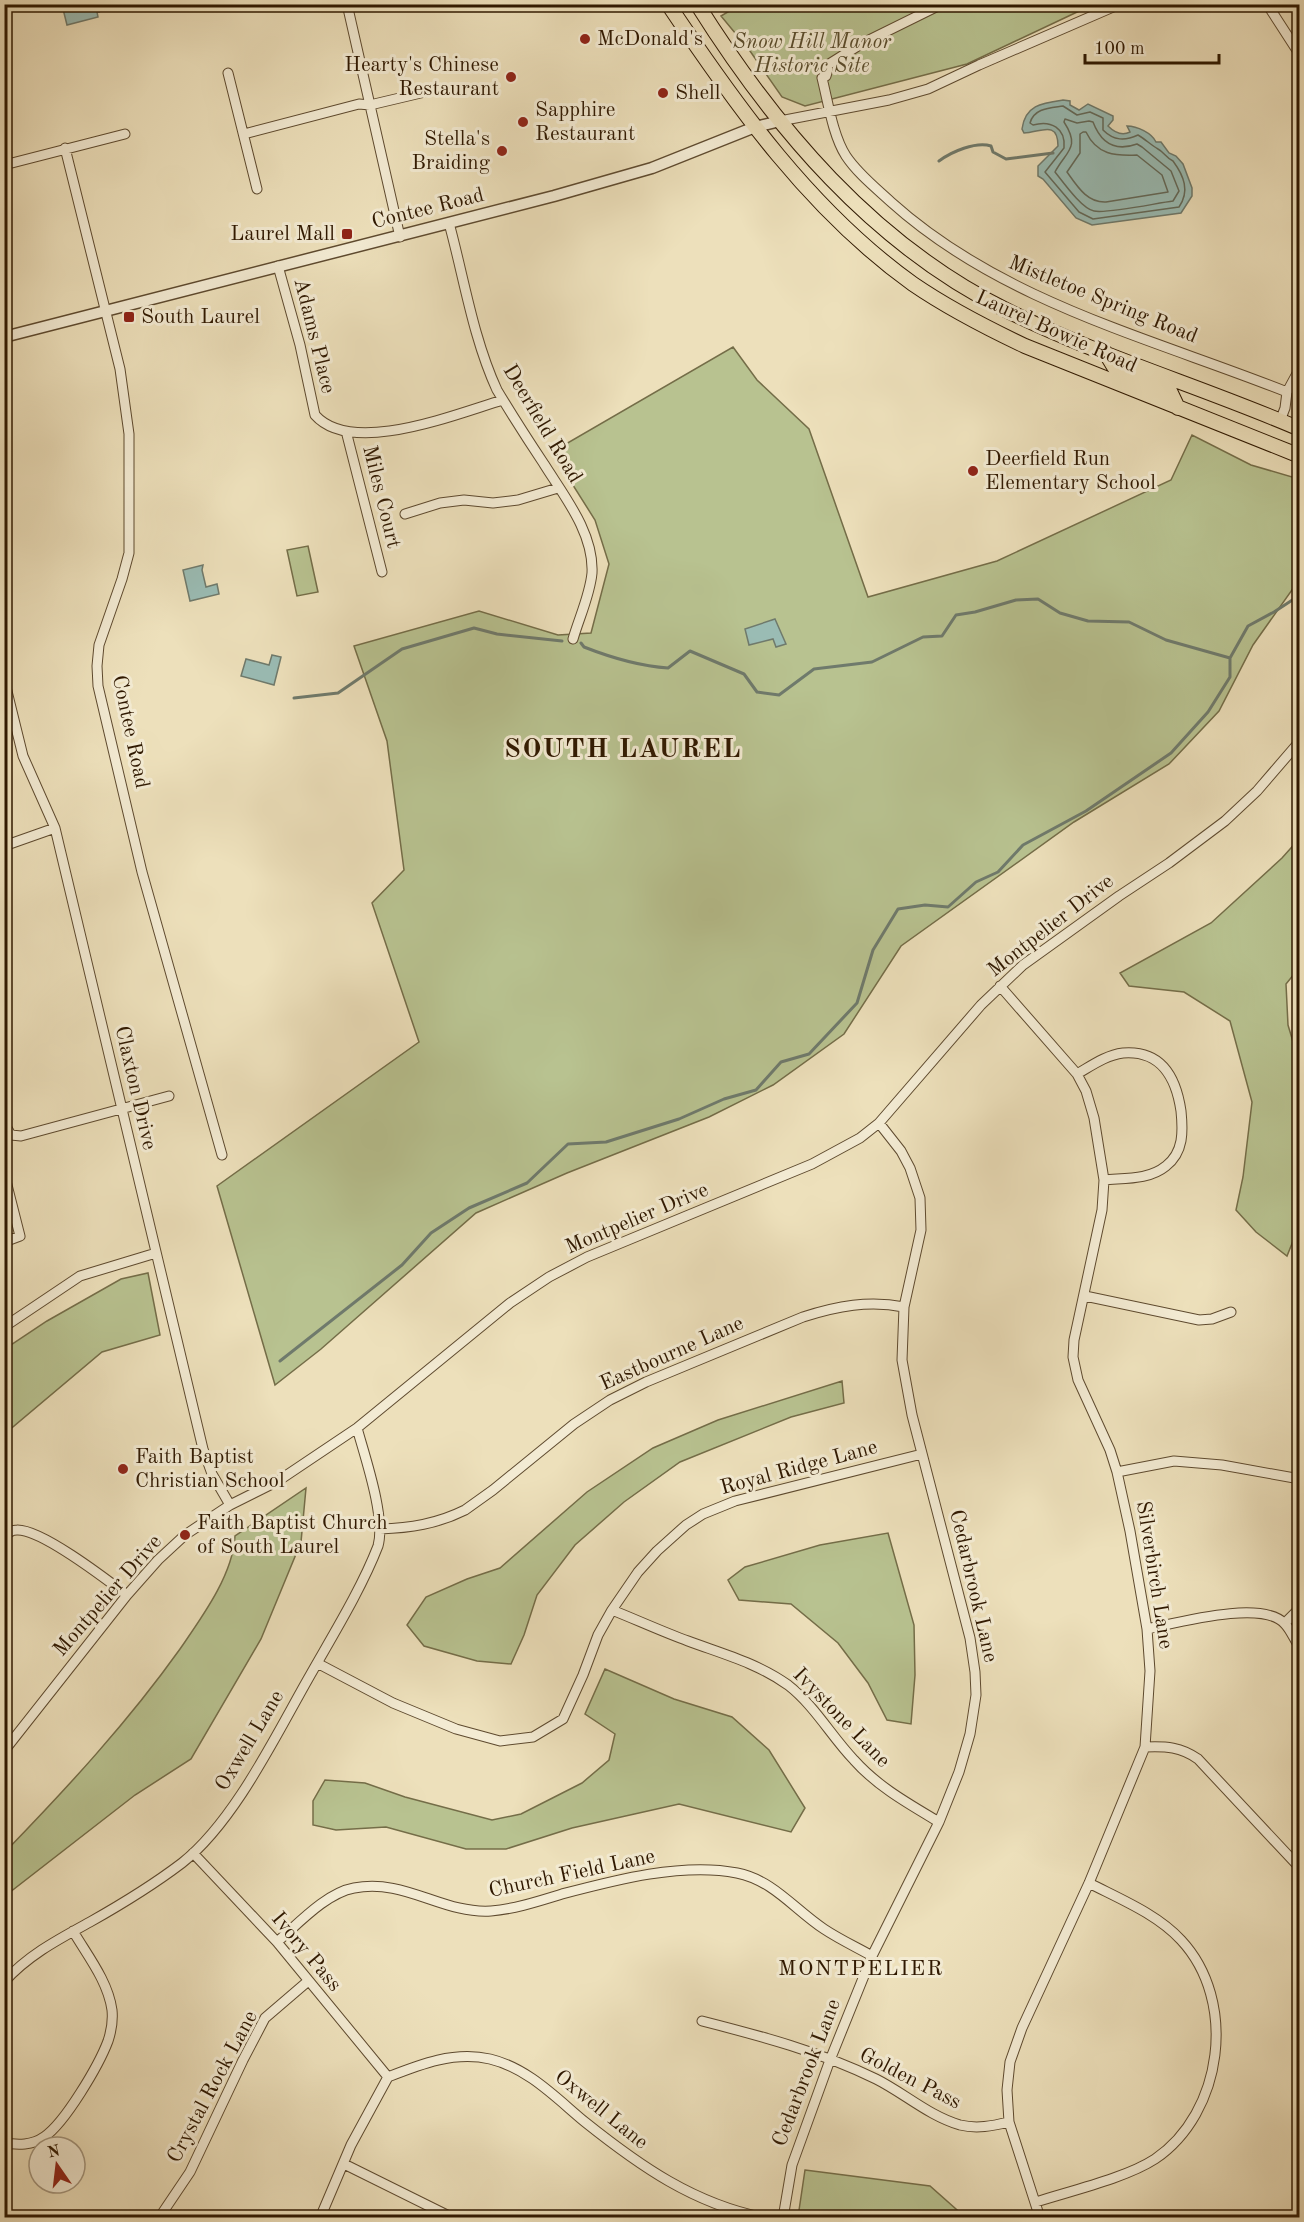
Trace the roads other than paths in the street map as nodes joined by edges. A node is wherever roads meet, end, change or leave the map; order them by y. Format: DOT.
graph roads {
  1 [pos="347,4"];
  2 [pos="668,4"];
  3 [pos="697,4"];
  4 [pos="942,4"];
  5 [pos="1120,4"];
  6 [pos="1267,4"];
  7 [pos="1299,55"];
  8 [pos="228,73"];
  9 [pos="425,92"];
  10 [pos="370,105"];
  11 [pos="830,111"];
  12 [pos="780,121"];
  13 [pos="755,127"];
  14 [pos="125,134"];
  15 [pos="244,134"];
  16 [pos="64,148"];
  17 [pos="8,164"];
  18 [pos="257,189"];
  19 [pos="449,223"];
  20 [pos="400,237"];
  21 [pos="278,267"];
  22 [pos="105,311"];
  23 [pos="4,337"];
  24 [pos="1105,352"];
  25 [pos="1299,368"];
  26 [pos="1287,392"];
  27 [pos="503,400"];
  28 [pos="1178,408"];
  29 [pos="1280,421"];
  30 [pos="1299,429"];
  31 [pos="346,431"];
  32 [pos="1299,456"];
  33 [pos="558,488"];
  34 [pos="405,514"];
  35 [pos="382,572"];
  36 [pos="573,639"];
  37 [pos="4,679"];
  38 [pos="1299,741"];
  39 [pos="55,828"];
  40 [pos="4,846"];
  41 [pos="1000,986"];
  42 [pos="1077,1074"];
  43 [pos="169,1096"];
  44 [pos="122,1110"];
  45 [pos="4,1123"];
  46 [pos="879,1123"];
  47 [pos="222,1155"];
  48 [pos="5,1177"];
  49 [pos="1104,1180"];
  50 [pos="4,1242"];
  51 [pos="156,1253"];
  52 [pos="1084,1296"];
  53 [pos="904,1307"];
  54 [pos="1231,1312"];
  55 [pos="4,1327"];
  56 [pos="357,1428"];
  57 [pos="922,1454"];
  58 [pos="1117,1472"];
  59 [pos="1299,1479"];
  60 [pos="230,1505"];
  61 [pos="380,1529"];
  62 [pos="4,1537"];
  63 [pos="127,1595"];
  64 [pos="1299,1608"];
  65 [pos="612,1610"];
  66 [pos="1285,1623"];
  67 [pos="1147,1629"];
  68 [pos="1299,1648"];
  69 [pos="317,1662"];
  70 [pos="1145,1748"];
  71 [pos="4,1751"];
  72 [pos="939,1822"];
  73 [pos="193,1853"];
  74 [pos="1299,1868"];
  75 [pos="1089,1883"];
  76 [pos="73,1931"];
  77 [pos="277,1942"];
  78 [pos="872,1956"];
  79 [pos="4,1982"];
  80 [pos="307,1982"];
  81 [pos="702,2021"];
  82 [pos="830,2060"];
  83 [pos="388,2077"];
  84 [pos="1010,2122"];
  85 [pos="4,2142"];
  86 [pos="344,2164"];
  87 [pos="1035,2202"];
  88 [pos="159,2217"];
  89 [pos="320,2217"];
  90 [pos="453,2217"];
  91 [pos="765,2217"];
  92 [pos="783,2217"];
  93 [pos="1040,2217"];
  1 -- 10 [label="street"];
  2 -- 13 [label="main road, Laurel Bowie Road"];
  3 -- 12 [label="main road, Laurel Bowie Road"];
  4 -- 11 [label="street, Mistletoe Spring Road"];
  5 -- 11 [label="street"];
  6 -- 7 [label="street"];
  8 -- 15 [label="street"];
  9 -- 10 [label="street"];
  10 -- 15 [label="street"];
  10 -- 20 [label="street"];
  11 -- 12 [label="street"];
  11 -- 26 [label="street, Mistletoe Spring Road"];
  12 -- 13 [label="street, Contee Road"];
  12 -- 24 [label="main road, Laurel Bowie Road"];
  13 -- 19 [label="street, Contee Road"];
  13 -- 28 [label="main road, Laurel Bowie Road"];
  14 -- 16 [label="street"];
  15 -- 18 [label="street"];
  16 -- 17 [label="street"];
  16 -- 22 [label="street"];
  19 -- 20 [label="street, Contee Road"];
  19 -- 27 [label="street, Deerfield Road"];
  20 -- 21 [label="street, Contee Road"];
  21 -- 22 [label="street, Contee Road"];
  21 -- 31 [label="street, Adams Place"];
  22 -- 23 [label="street, Contee Road"];
  22 -- 47 [label="street, Contee Road"];
  24 -- 28 [label="main road"];
  24 -- 29 [label="main road, Laurel Bowie Road"];
  25 -- 26 [label="street"];
  26 -- 29 [label="street"];
  27 -- 31 [label="street"];
  27 -- 33 [label="street, Deerfield Road"];
  28 -- 32 [label="main road, Laurel Bowie Road"];
  29 -- 30 [label="main road, Laurel Bowie Road"];
  31 -- 35 [label="street, Miles Court"];
  33 -- 34 [label="street"];
  33 -- 36 [label="street, Deerfield Road"];
  37 -- 39 [label="street, Claxton Drive"];
  38 -- 41 [label="street, Montpelier Drive"];
  39 -- 40 [label="street"];
  39 -- 44 [label="street, Claxton Drive"];
  41 -- 42 [label="street, Silverbirch Lane"];
  41 -- 46 [label="street, Montpelier Drive"];
  42 -- 49 [label="street, Silverbirch Lane"];
  42 -- 49 [label="street"];
  43 -- 44 [label="street"];
  44 -- 45 [label="street"];
  44 -- 51 [label="street, Claxton Drive"];
  46 -- 53 [label="street, Cedarbrook Lane"];
  46 -- 56 [label="street, Montpelier Drive"];
  48 -- 50 [label="street"];
  49 -- 52 [label="street, Silverbirch Lane"];
  51 -- 55 [label="street"];
  51 -- 60 [label="street, Claxton Drive"];
  52 -- 54 [label="street"];
  52 -- 58 [label="street, Silverbirch Lane"];
  53 -- 57 [label="street, Cedarbrook Lane"];
  53 -- 61 [label="street, Eastbourne Lane"];
  56 -- 60 [label="street, Montpelier Drive"];
  56 -- 61 [label="street, Oxwell Lane"];
  57 -- 65 [label="street, Royal Ridge Lane"];
  57 -- 72 [label="street, Cedarbrook Lane"];
  58 -- 59 [label="street"];
  58 -- 67 [label="street, Silverbirch Lane"];
  60 -- 63 [label="street, Montpelier Drive"];
  61 -- 69 [label="street, Oxwell Lane"];
  62 -- 63 [label="street"];
  63 -- 71 [label="street, Montpelier Drive"];
  64 -- 66 [label="street"];
  65 -- 69 [label="street, Royal Ridge Lane"];
  65 -- 72 [label="street, Ivystone Lane"];
  66 -- 67 [label="street"];
  66 -- 68 [label="street"];
  67 -- 70 [label="street, Silverbirch Lane"];
  69 -- 73 [label="street, Oxwell Lane"];
  70 -- 74 [label="street"];
  70 -- 75 [label="street, Silverbirch Lane"];
  72 -- 78 [label="street, Cedarbrook Lane"];
  73 -- 76 [label="street, Oxwell Lane"];
  73 -- 77 [label="street, Ivory Pass"];
  75 -- 84 [label="street, Silverbirch Lane"];
  75 -- 87 [label="street"];
  76 -- 79 [label="street, Oxwell Lane"];
  76 -- 85 [label="street"];
  77 -- 78 [label="street, Church Field Lane"];
  77 -- 80 [label="street, Ivory Pass"];
  78 -- 82 [label="street, Cedarbrook Lane"];
  80 -- 83 [label="street, Ivory Pass"];
  80 -- 88 [label="street, Crystal Rock Lane"];
  81 -- 82 [label="street, Golden Pass"];
  82 -- 84 [label="street, Golden Pass"];
  82 -- 92 [label="street, Cedarbrook Lane"];
  83 -- 86 [label="street"];
  83 -- 91 [label="street, Oxwell Lane"];
  84 -- 87 [label="street, Silverbirch Lane"];
  86 -- 89 [label="street"];
  86 -- 90 [label="street"];
  87 -- 93 [label="street, Silverbirch Lane"];
}
